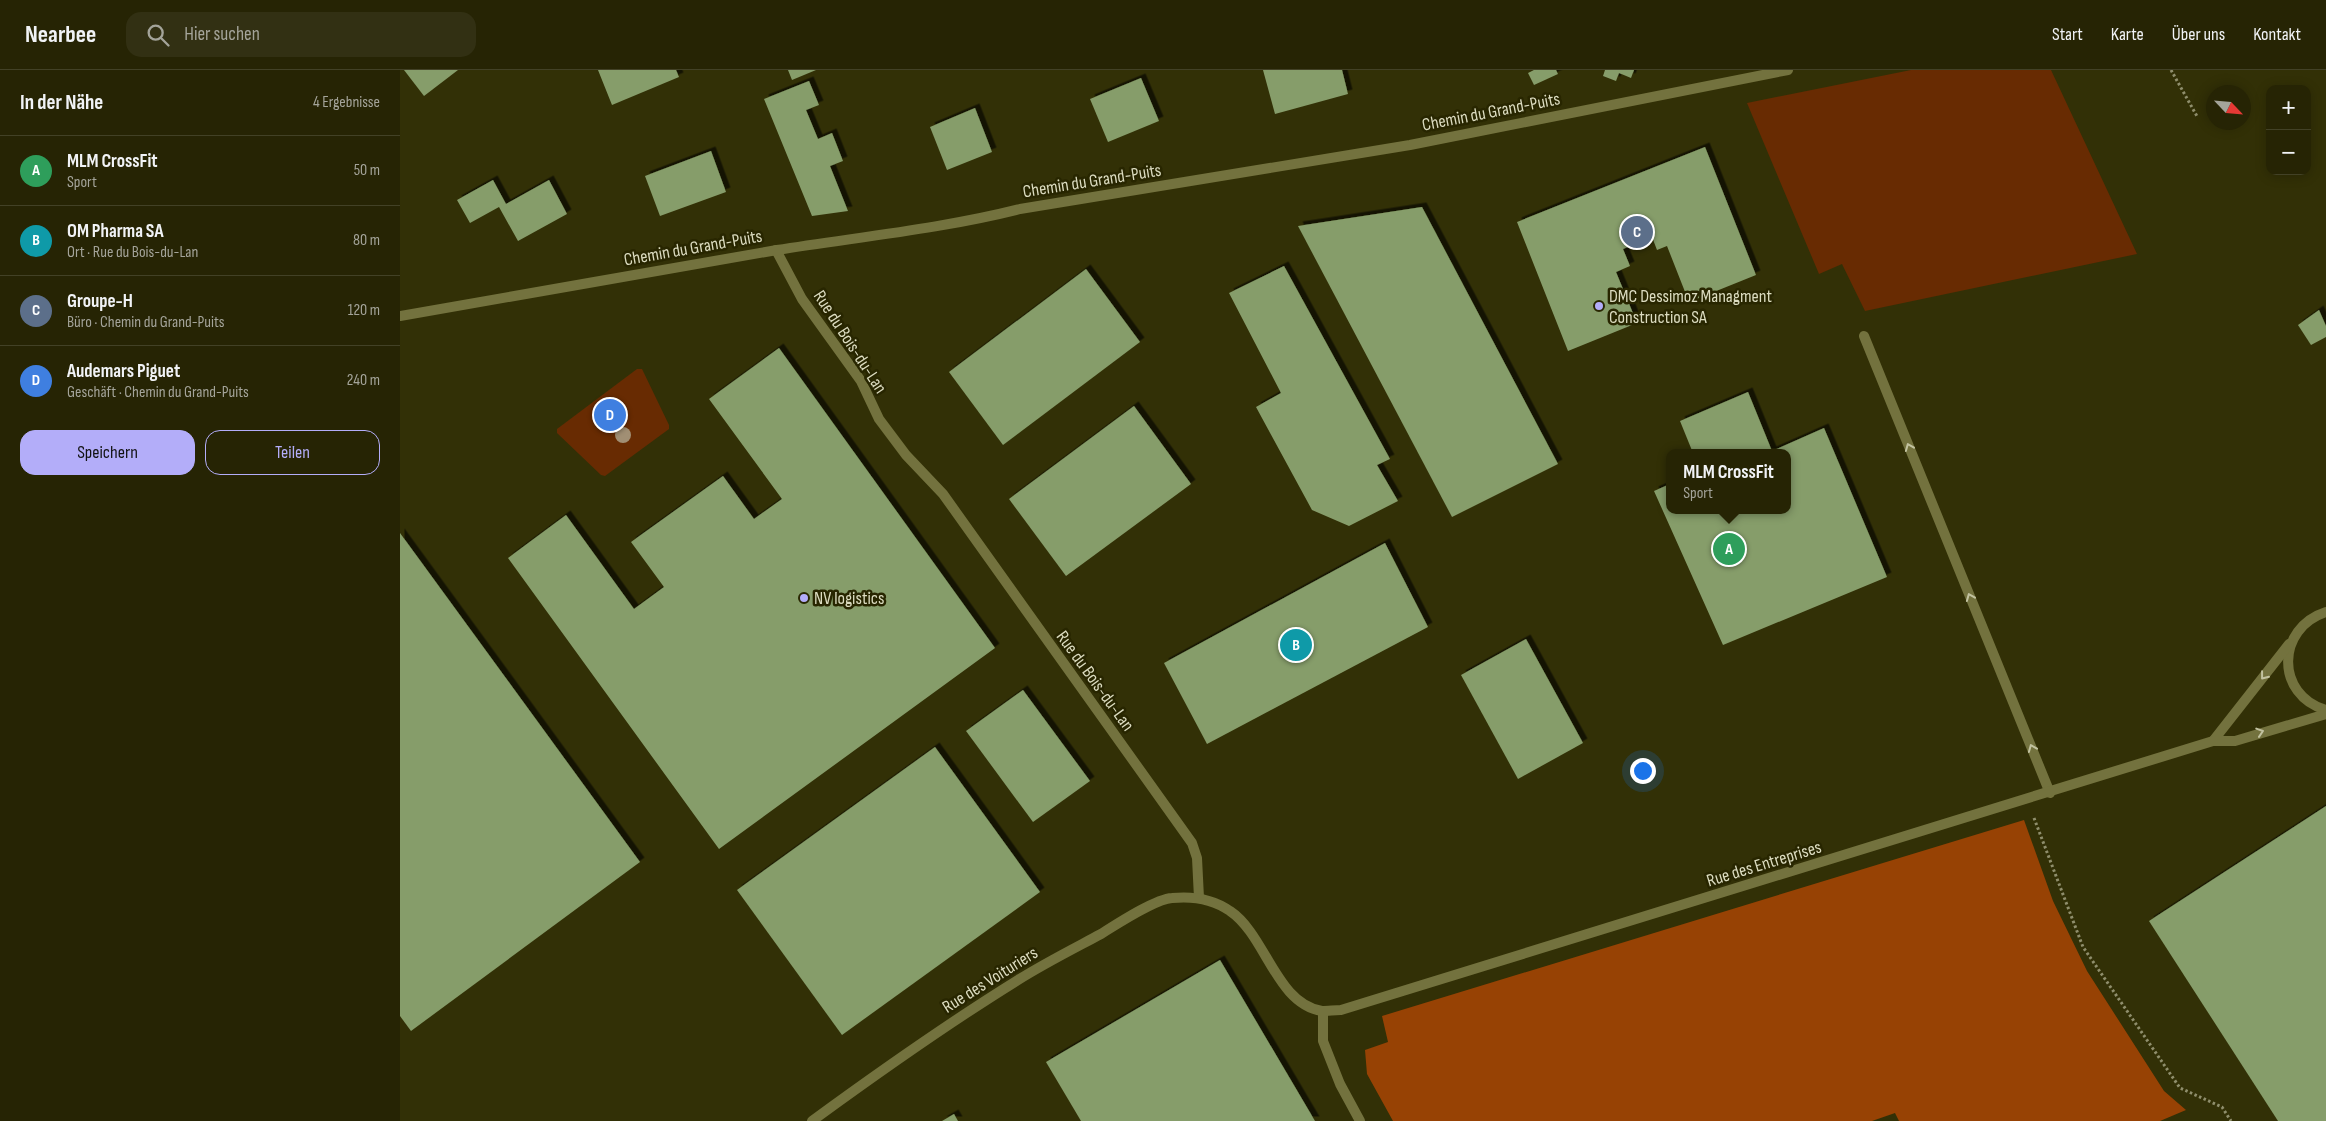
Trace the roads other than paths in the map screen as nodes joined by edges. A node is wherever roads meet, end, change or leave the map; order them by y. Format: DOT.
graph roads {
  1 [pos="1788,70"];
  2 [pos="1745,74"];
  3 [pos="776,250"];
  4 [pos="400,316"];
  5 [pos="1864,336"];
  6 [pos="2326,612"];
  7 [pos="2294,638"];
  8 [pos="2326,712"];
  9 [pos="2213,741"];
  10 [pos="2050,793"];
  11 [pos="1199,898"];
  12 [pos="1323,1011"];
  13 [pos="812,1121"];
  14 [pos="1360,1121"];
  1 -- 2 [label="street, Chemin du Grand-Puits"];
  2 -- 3 [label="street, Chemin du Grand-Puits"];
  3 -- 4 [label="street, Chemin du Grand-Puits"];
  3 -- 11 [label="street, Rue du Bois-du-Lan"];
  10 -- 5 [label="street, one-way"];
  6 -- 7 [label="street, Rue des Entreprises"];
  7 -- 8 [label="street, Rue des Entreprises"];
  7 -- 9 [label="street, Rue des Entreprises, one-way"];
  9 -- 8 [label="street, Rue des Entreprises, one-way"];
  9 -- 10 [label="street, Rue des Entreprises"];
  10 -- 12 [label="street, Rue des Entreprises"];
  11 -- 12 [label="street"];
  11 -- 13 [label="street, Rue des Voituriers"];
  12 -- 14 [label="street"];
}
